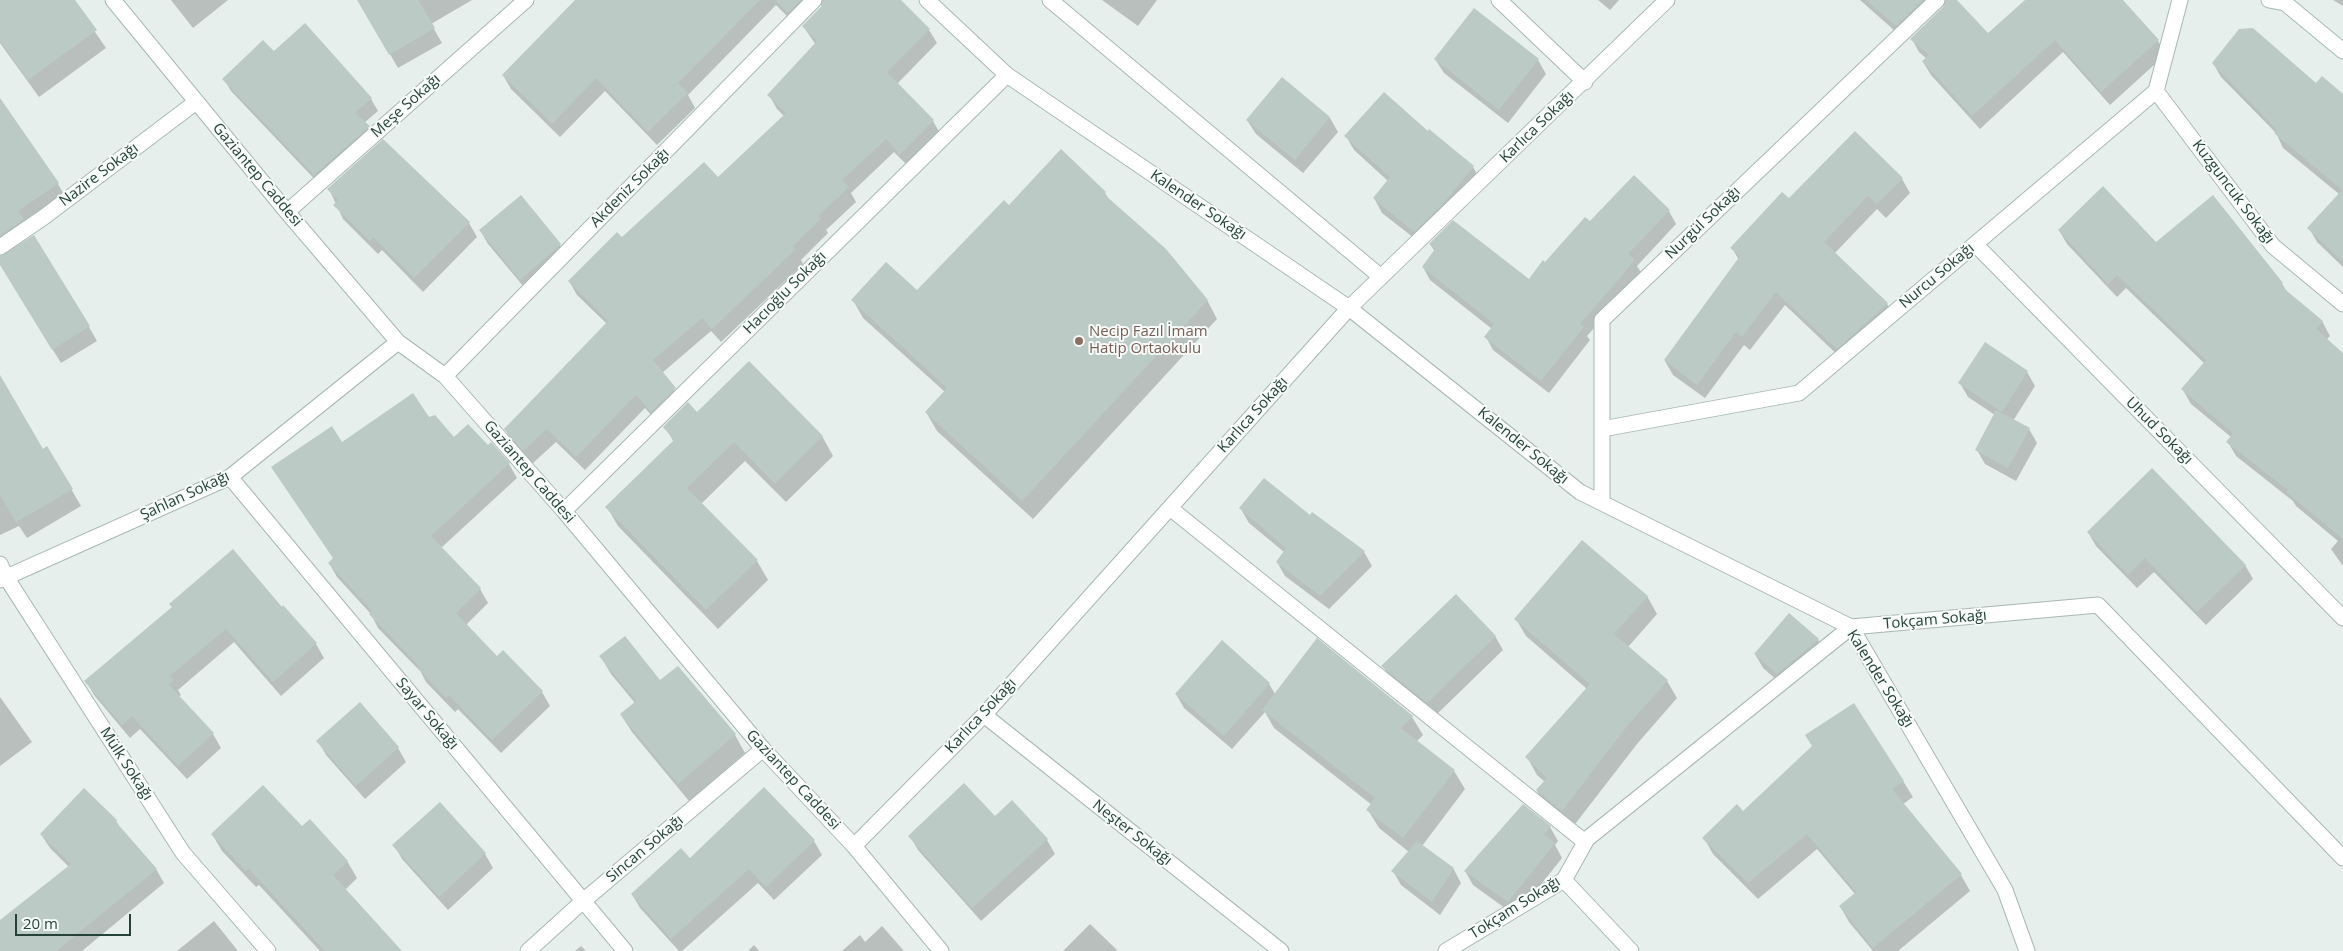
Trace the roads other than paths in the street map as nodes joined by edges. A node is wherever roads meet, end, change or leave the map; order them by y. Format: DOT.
graph roads {
  1 [pos="113,0"];
  2 [pos="526,0"];
  3 [pos="814,0"];
  4 [pos="927,0"];
  5 [pos="1050,0"];
  6 [pos="1498,0"];
  7 [pos="1667,0"];
  8 [pos="1937,0"];
  9 [pos="2180,0"];
  10 [pos="2269,0"];
  11 [pos="2286,2"];
  12 [pos="2343,51"];
  13 [pos="1007,76"];
  14 [pos="1585,82"];
  15 [pos="2156,91"];
  16 [pos="196,102"];
  17 [pos="287,212"];
  18 [pos="1975,244"];
  19 [pos="0,246"];
  20 [pos="1381,277"];
  21 [pos="2343,304"];
  22 [pos="1349,308"];
  23 [pos="398,342"];
  24 [pos="445,376"];
  25 [pos="1602,429"];
  26 [pos="230,477"];
  27 [pos="1602,503"];
  28 [pos="1170,508"];
  29 [pos="564,511"];
  30 [pos="2,574"];
  31 [pos="2343,618"];
  32 [pos="1851,628"];
  33 [pos="984,715"];
  34 [pos="763,749"];
  35 [pos="1585,842"];
  36 [pos="854,846"];
  37 [pos="2343,858"];
  38 [pos="1564,880"];
  39 [pos="582,902"];
  40 [pos="268,951"];
  41 [pos="528,951"];
  42 [pos="625,951"];
  43 [pos="941,951"];
  44 [pos="1280,951"];
  45 [pos="1446,951"];
  46 [pos="1631,951"];
  47 [pos="2027,951"];
  1 -- 16 [label="street, Gaziantep Caddesi"];
  2 -- 17 [label="street, Meşe Sokağı"];
  3 -- 24 [label="street, Akdeniz Sokağı"];
  4 -- 13 [label="street, Kalender Sokağı"];
  5 -- 20 [label="street"];
  6 -- 14 [label="street"];
  7 -- 14 [label="street, Karlıca Sokağı"];
  8 -- 25 [label="street, Nurgül Sokağı"];
  9 -- 15 [label="street"];
  10 -- 11 [label="street"];
  11 -- 12 [label="street"];
  13 -- 22 [label="street, Kalender Sokağı"];
  13 -- 29 [label="street, Hacıoğlu Sokağı"];
  14 -- 20 [label="street, Karlıca Sokağı"];
  15 -- 18 [label="street, Nurcu Sokağı"];
  15 -- 21 [label="street, Kuzguncuk Sokağı"];
  16 -- 17 [label="street, Gaziantep Caddesi"];
  16 -- 19 [label="street, Nazire Sokağı"];
  17 -- 23 [label="street, Gaziantep Caddesi"];
  18 -- 25 [label="street, Nurcu Sokağı"];
  18 -- 31 [label="street, Uhud Sokağı"];
  20 -- 22 [label="street, Karlıca Sokağı"];
  22 -- 27 [label="street, Kalender Sokağı"];
  22 -- 28 [label="street, Karlıca Sokağı"];
  23 -- 24 [label="street, Gaziantep Caddesi"];
  23 -- 26 [label="street, Şahlan Sokağı"];
  24 -- 29 [label="street, Gaziantep Caddesi"];
  25 -- 27 [label="street, Nurgül Sokağı"];
  26 -- 30 [label="street, Şahlan Sokağı"];
  26 -- 39 [label="street, Sayar Sokağı"];
  27 -- 32 [label="street, Kalender Sokağı"];
  28 -- 33 [label="street, Karlıca Sokağı"];
  28 -- 35 [label="street"];
  29 -- 34 [label="street, Gaziantep Caddesi"];
  30 -- 40 [label="street, Mülk Sokağı"];
  32 -- 35 [label="street, Tokçam Sokağı"];
  32 -- 37 [label="street, Tokçam Sokağı"];
  32 -- 47 [label="street, Kalender Sokağı"];
  33 -- 36 [label="street, Karlıca Sokağı"];
  33 -- 44 [label="street, Neşter Sokağı"];
  34 -- 36 [label="street, Gaziantep Caddesi"];
  34 -- 39 [label="street, Sincan Sokağı"];
  35 -- 38 [label="street, Tokçam Sokağı"];
  36 -- 43 [label="street, Gaziantep Caddesi"];
  38 -- 45 [label="street, Tokçam Sokağı"];
  38 -- 46 [label="street"];
  39 -- 41 [label="street, Sincan Sokağı"];
  39 -- 42 [label="street, Sayar Sokağı"];
}
